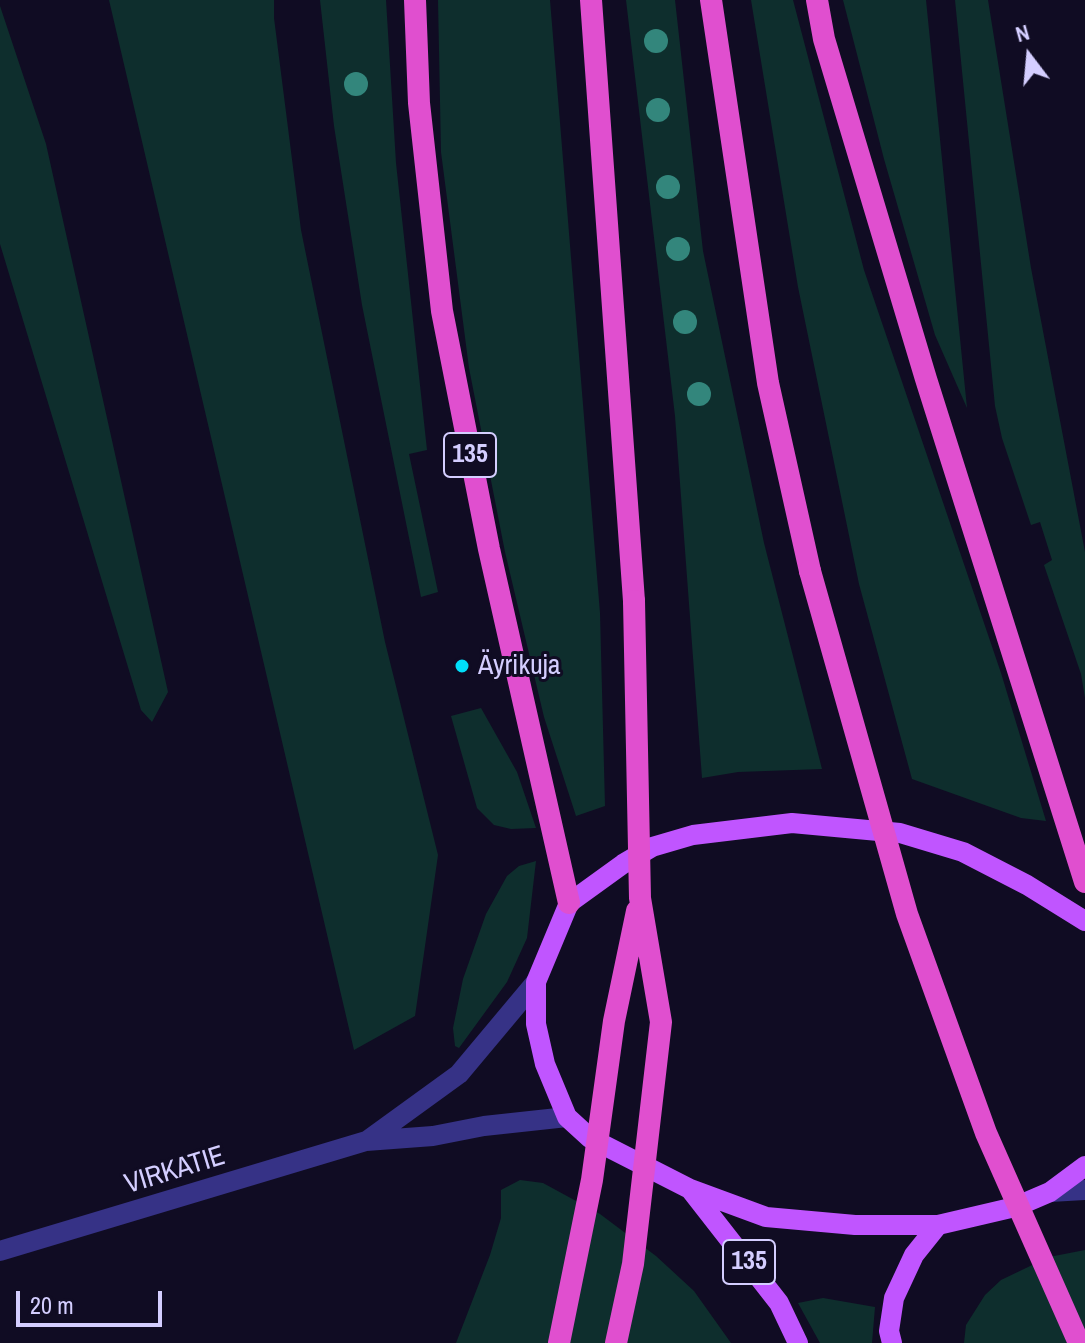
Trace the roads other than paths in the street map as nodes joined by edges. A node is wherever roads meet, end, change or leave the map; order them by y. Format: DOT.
graph roads {
  1 [pos="415,0"];
  2 [pos="591,0"];
  3 [pos="711,0"];
  4 [pos="817,0"];
  5 [pos="1085,882"];
  6 [pos="640,898"];
  7 [pos="569,903"];
  8 [pos="1085,921"];
  9 [pos="536,982"];
  10 [pos="567,1117"];
  11 [pos="366,1141"];
  12 [pos="1085,1166"];
  13 [pos="690,1189"];
  14 [pos="1085,1190"];
  15 [pos="1050,1192"];
  16 [pos="938,1225"];
  17 [pos="0,1251"];
  18 [pos="559,1343"];
  19 [pos="616,1343"];
  20 [pos="798,1343"];
  21 [pos="892,1343"];
  22 [pos="1079,1343"];
  1 -- 7 [label="highway, 135"];
  2 -- 6 [label="highway, bridge"];
  3 -- 22 [label="highway, bridge"];
  4 -- 5 [label="highway"];
  6 -- 18 [label="highway, bridge"];
  6 -- 19 [label="highway, bridge"];
  7 -- 8 [label="main road"];
  7 -- 9 [label="main road, 135"];
  9 -- 10 [label="main road, 135"];
  9 -- 11 [label="street, VIRKATIE"];
  10 -- 11 [label="street, VIRKATIE"];
  10 -- 13 [label="main road, 135"];
  11 -- 17 [label="street, VIRKATIE"];
  12 -- 15 [label="main road"];
  13 -- 16 [label="main road"];
  13 -- 20 [label="main road, 135"];
  14 -- 15 [label="street"];
  15 -- 16 [label="main road"];
  16 -- 21 [label="main road"];
}
